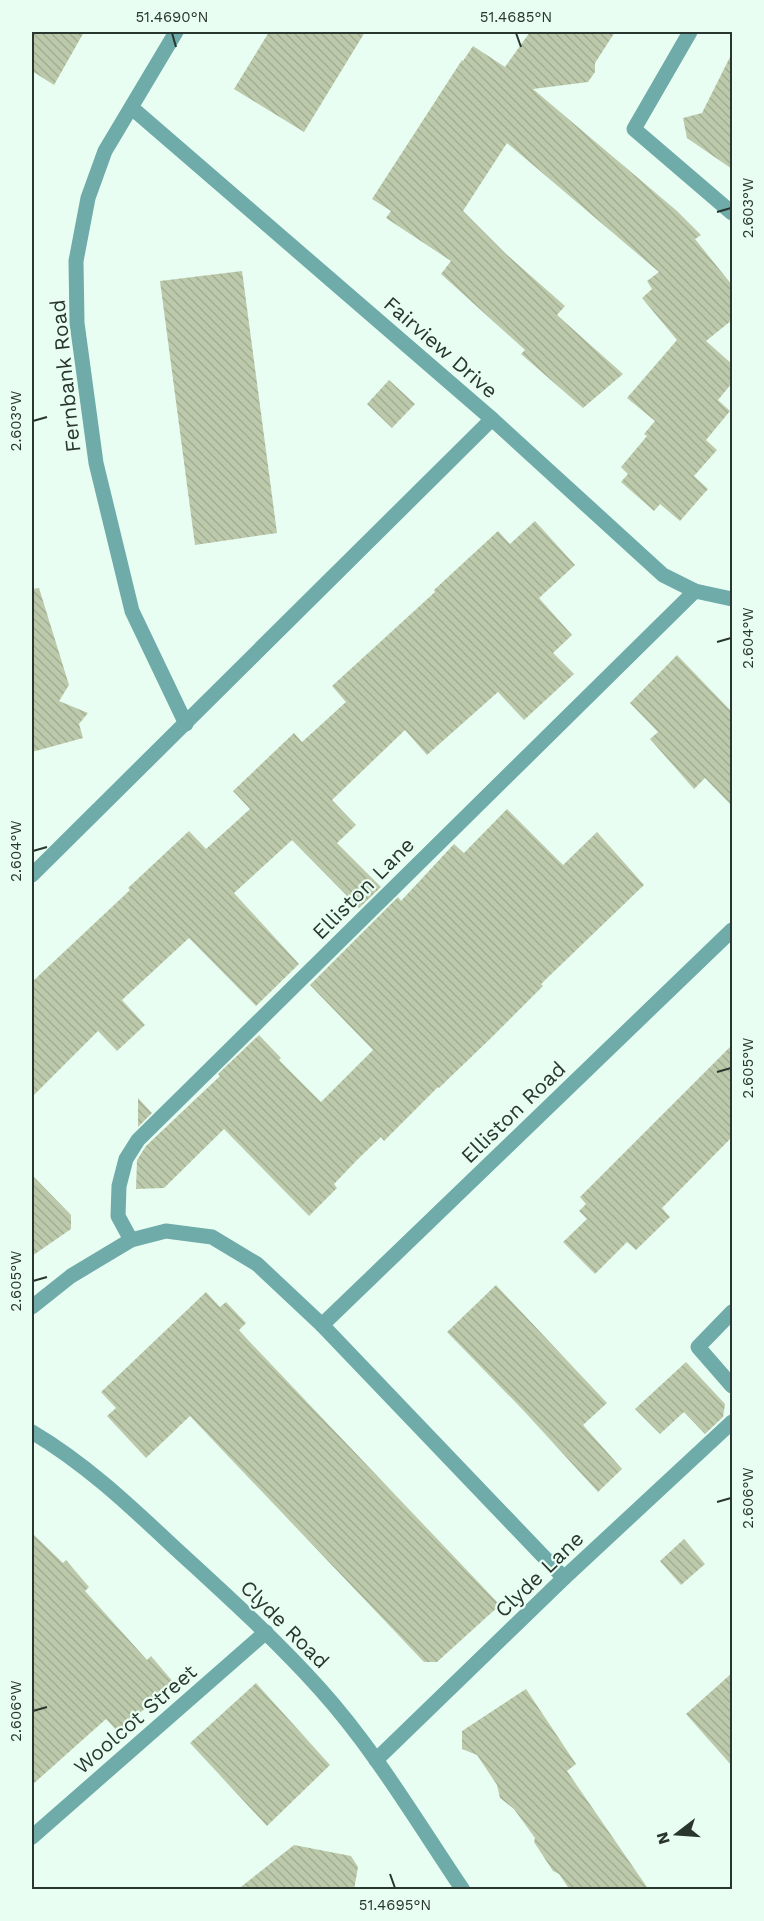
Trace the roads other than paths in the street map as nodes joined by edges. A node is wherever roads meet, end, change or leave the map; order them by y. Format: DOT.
graph roads {
  1 [pos="176,32"];
  2 [pos="690,32"];
  3 [pos="132,108"];
  4 [pos="732,213"];
  5 [pos="492,419"];
  6 [pos="695,591"];
  7 [pos="732,598"];
  8 [pos="186,724"];
  9 [pos="32,875"];
  10 [pos="732,930"];
  11 [pos="131,1240"];
  12 [pos="32,1307"];
  13 [pos="732,1312"];
  14 [pos="322,1325"];
  15 [pos="732,1386"];
  16 [pos="732,1422"];
  17 [pos="32,1432"];
  18 [pos="564,1578"];
  19 [pos="266,1632"];
  20 [pos="376,1760"];
  21 [pos="32,1837"];
  22 [pos="463,1890"];
  1 -- 3 [label="street, Fernbank Road"];
  2 -- 4 [label="street"];
  3 -- 5 [label="street, Fairview Drive"];
  3 -- 8 [label="street, Fernbank Road"];
  5 -- 6 [label="street, Fairview Drive"];
  5 -- 8 [label="street"];
  6 -- 7 [label="street, Fairview Drive"];
  6 -- 11 [label="street, Elliston Lane"];
  8 -- 9 [label="street"];
  10 -- 14 [label="street, Elliston Road"];
  11 -- 12 [label="street"];
  11 -- 14 [label="street"];
  13 -- 15 [label="street"];
  14 -- 18 [label="street"];
  16 -- 18 [label="street, Clyde Lane"];
  17 -- 19 [label="street, Clyde Road"];
  18 -- 20 [label="street, Clyde Lane"];
  19 -- 20 [label="street, Clyde Road"];
  19 -- 21 [label="street, Woolcot Street"];
  20 -- 22 [label="street, Clyde Road"];
}
